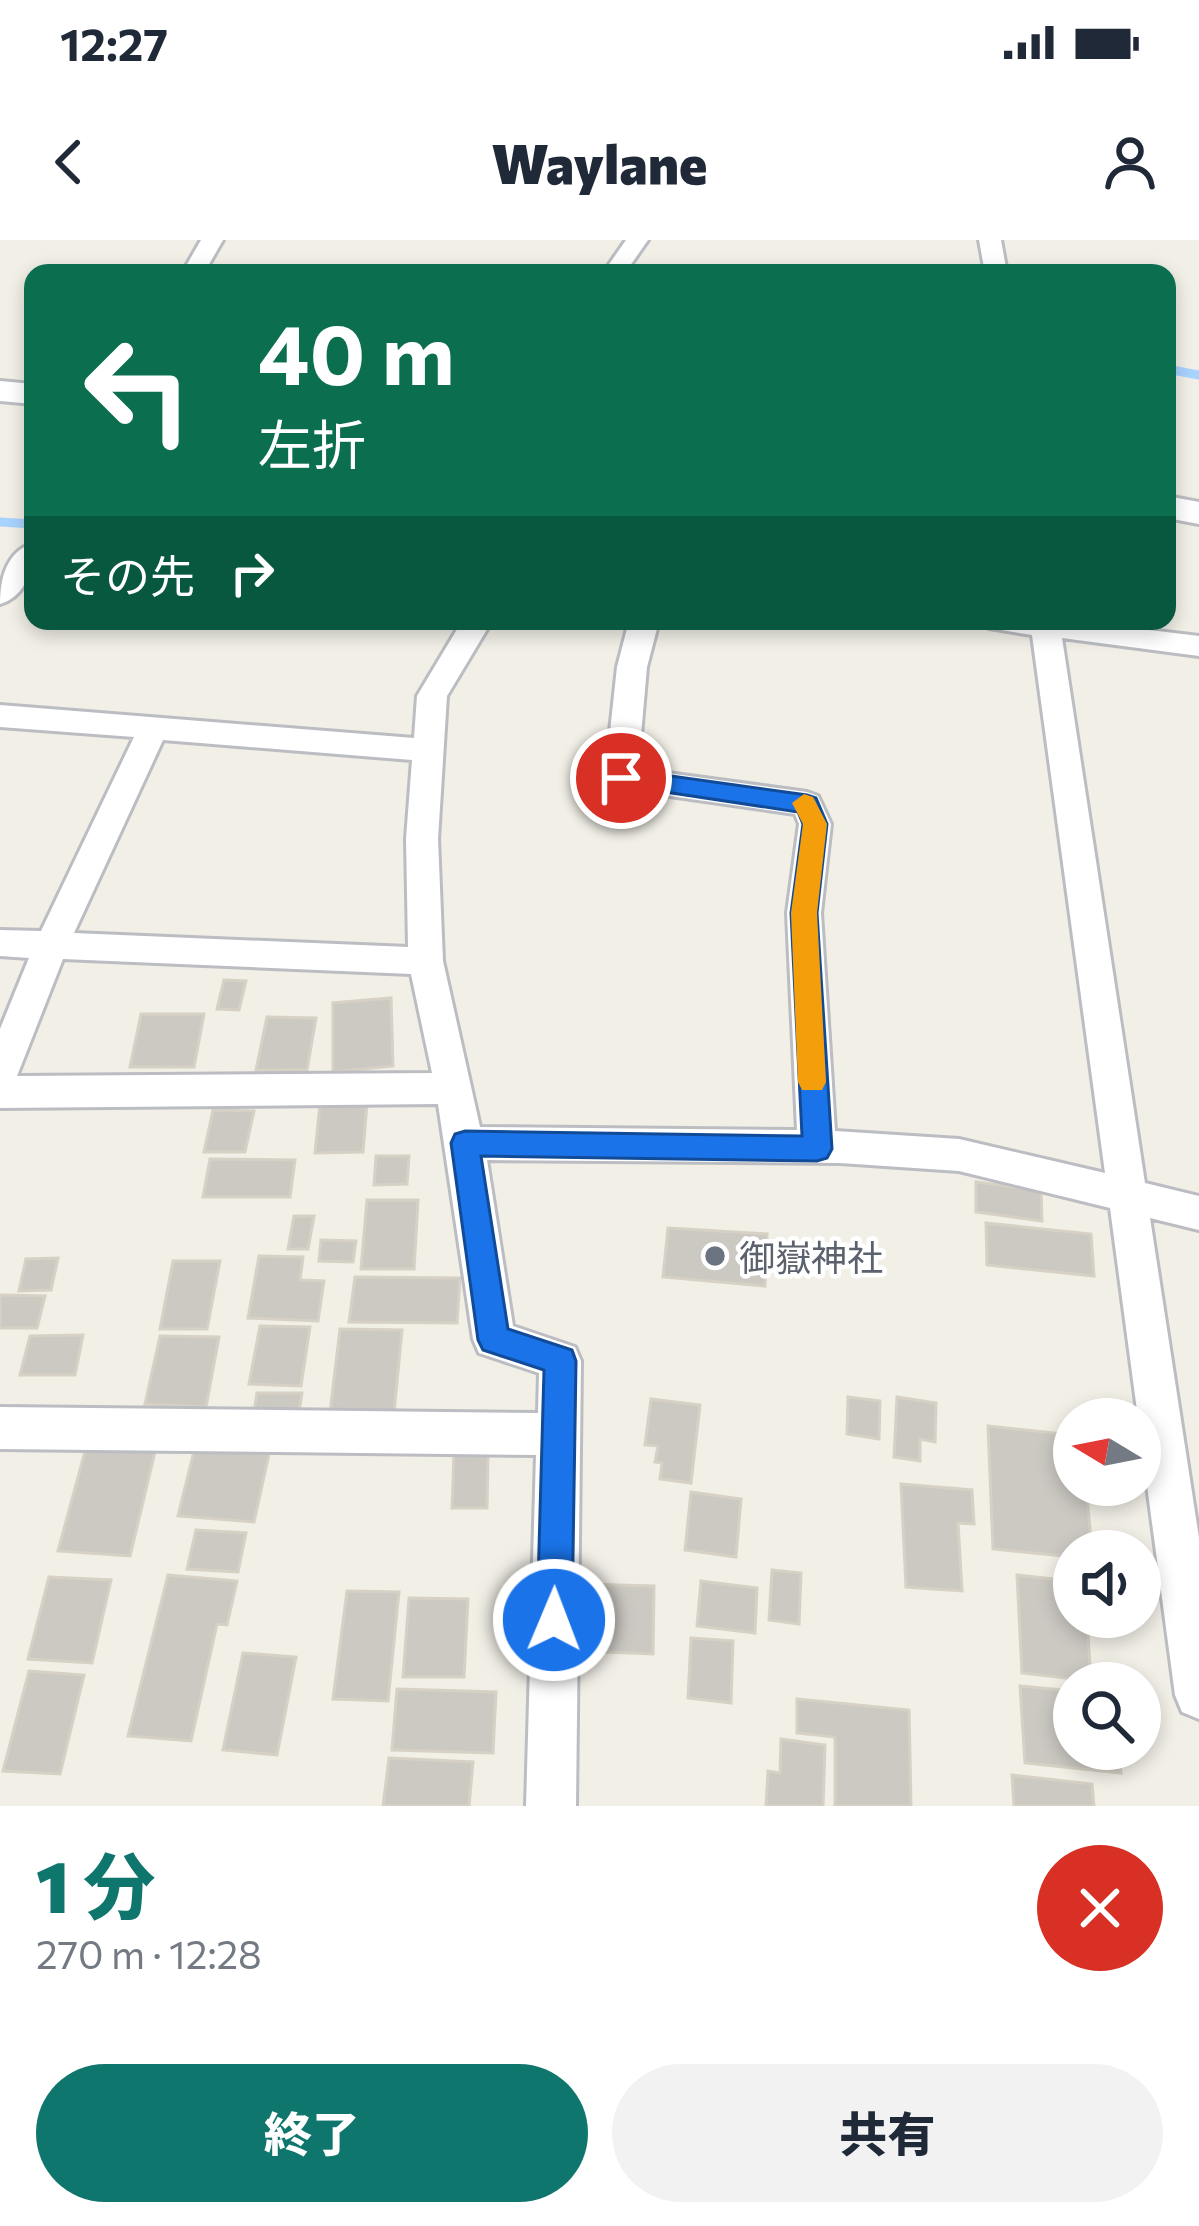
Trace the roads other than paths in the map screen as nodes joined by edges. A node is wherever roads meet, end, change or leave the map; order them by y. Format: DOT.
graph roads {
  1 [pos="24,560"];
  2 [pos="0,595"];
  3 [pos="472,630"];
  4 [pos="642,630"];
  5 [pos="1047,630"];
  6 [pos="1093,630"];
  7 [pos="1199,646"];
  8 [pos="0,716"];
  9 [pos="152,731"];
  10 [pos="430,750"];
  11 [pos="0,943"];
  12 [pos="50,948"];
  13 [pos="426,961"];
  14 [pos="0,1074"];
  15 [pos="453,1088"];
  16 [pos="0,1092"];
  17 [pos="465,1143"];
  18 [pos="817,1149"];
  19 [pos="1129,1197"];
  20 [pos="1199,1213"];
  21 [pos="0,1427"];
  22 [pos="558,1435"];
  23 [pos="1199,1695"];
  24 [pos="550,1806"];
  1 -- 2 [label="street"];
  3 -- 10 [label="street"];
  4 -- 18 [label="street"];
  5 -- 19 [label="street"];
  6 -- 7 [label="street"];
  8 -- 9 [label="street"];
  9 -- 10 [label="street"];
  9 -- 12 [label="street"];
  10 -- 13 [label="street"];
  11 -- 12 [label="street"];
  12 -- 13 [label="street"];
  12 -- 14 [label="street"];
  13 -- 15 [label="street"];
  15 -- 16 [label="street"];
  15 -- 17 [label="street"];
  17 -- 18 [label="street"];
  17 -- 22 [label="street"];
  18 -- 19 [label="street"];
  19 -- 20 [label="street"];
  19 -- 23 [label="street"];
  21 -- 22 [label="street"];
  22 -- 24 [label="street"];
}
